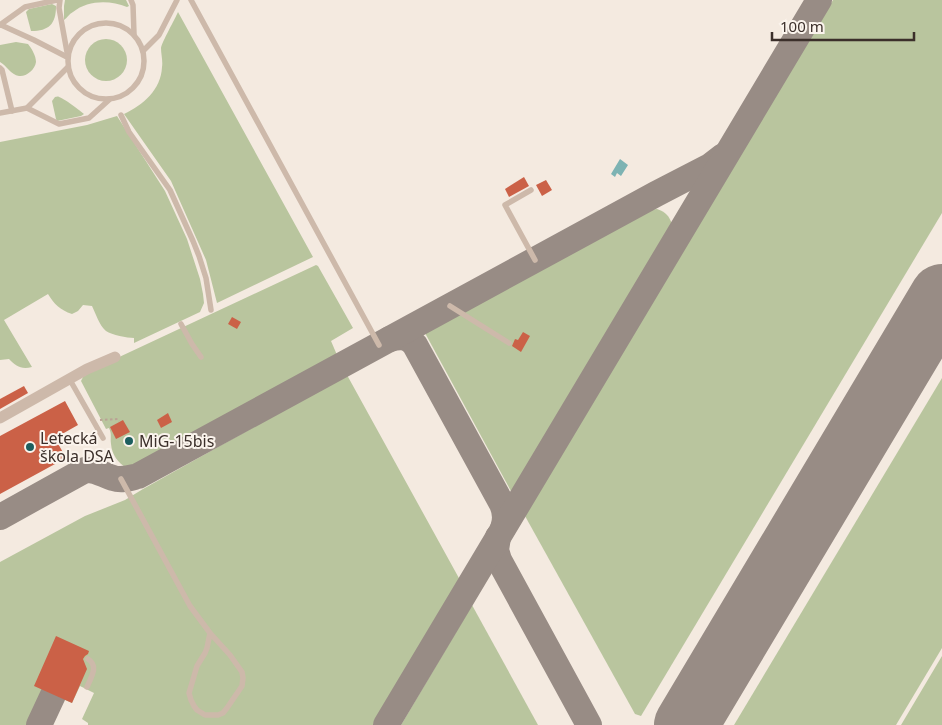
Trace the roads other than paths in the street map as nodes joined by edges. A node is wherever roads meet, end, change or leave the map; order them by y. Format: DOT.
graph roads {
  1 [pos="58,0"];
  2 [pos="131,0"];
  3 [pos="176,0"];
  4 [pos="191,0"];
  5 [pos="0,25"];
  6 [pos="134,34"];
  7 [pos="143,51"];
  8 [pos="68,56"];
  9 [pos="68,67"];
  10 [pos="0,68"];
  11 [pos="111,99"];
  12 [pos="27,108"];
  13 [pos="12,111"];
  14 [pos="0,113"];
  15 [pos="121,115"];
  16 [pos="531,190"];
  17 [pos="535,260"];
  18 [pos="450,306"];
  19 [pos="211,310"];
  20 [pos="181,324"];
  21 [pos="509,343"];
  22 [pos="379,345"];
  23 [pos="115,357"];
  24 [pos="201,357"];
  25 [pos="70,380"];
  26 [pos="0,418"];
  27 [pos="103,438"];
  28 [pos="121,479"];
  29 [pos="210,633"];
  30 [pos="88,659"];
  31 [pos="87,687"];
  1 -- 5 [label="lane"];
  1 -- 8 [label="lane"];
  2 -- 6 [label="lane"];
  3 -- 7 [label="lane"];
  4 -- 22 [label="lane"];
  5 -- 8 [label="lane"];
  6 -- 7 [label="lane"];
  6 -- 8 [label="lane"];
  7 -- 11 [label="lane"];
  8 -- 9 [label="lane"];
  9 -- 11 [label="lane"];
  9 -- 12 [label="lane"];
  10 -- 13 [label="lane"];
  11 -- 12 [label="lane"];
  12 -- 13 [label="lane"];
  13 -- 14 [label="lane"];
  15 -- 19 [label="lane"];
  16 -- 17 [label="lane"];
  18 -- 21 [label="lane"];
  20 -- 24 [label="lane"];
  23 -- 25 [label="street"];
  25 -- 26 [label="street"];
  25 -- 27 [label="lane"];
  28 -- 29 [label="lane"];
  29 -- 29 [label="lane"];
  30 -- 31 [label="lane"];
}
